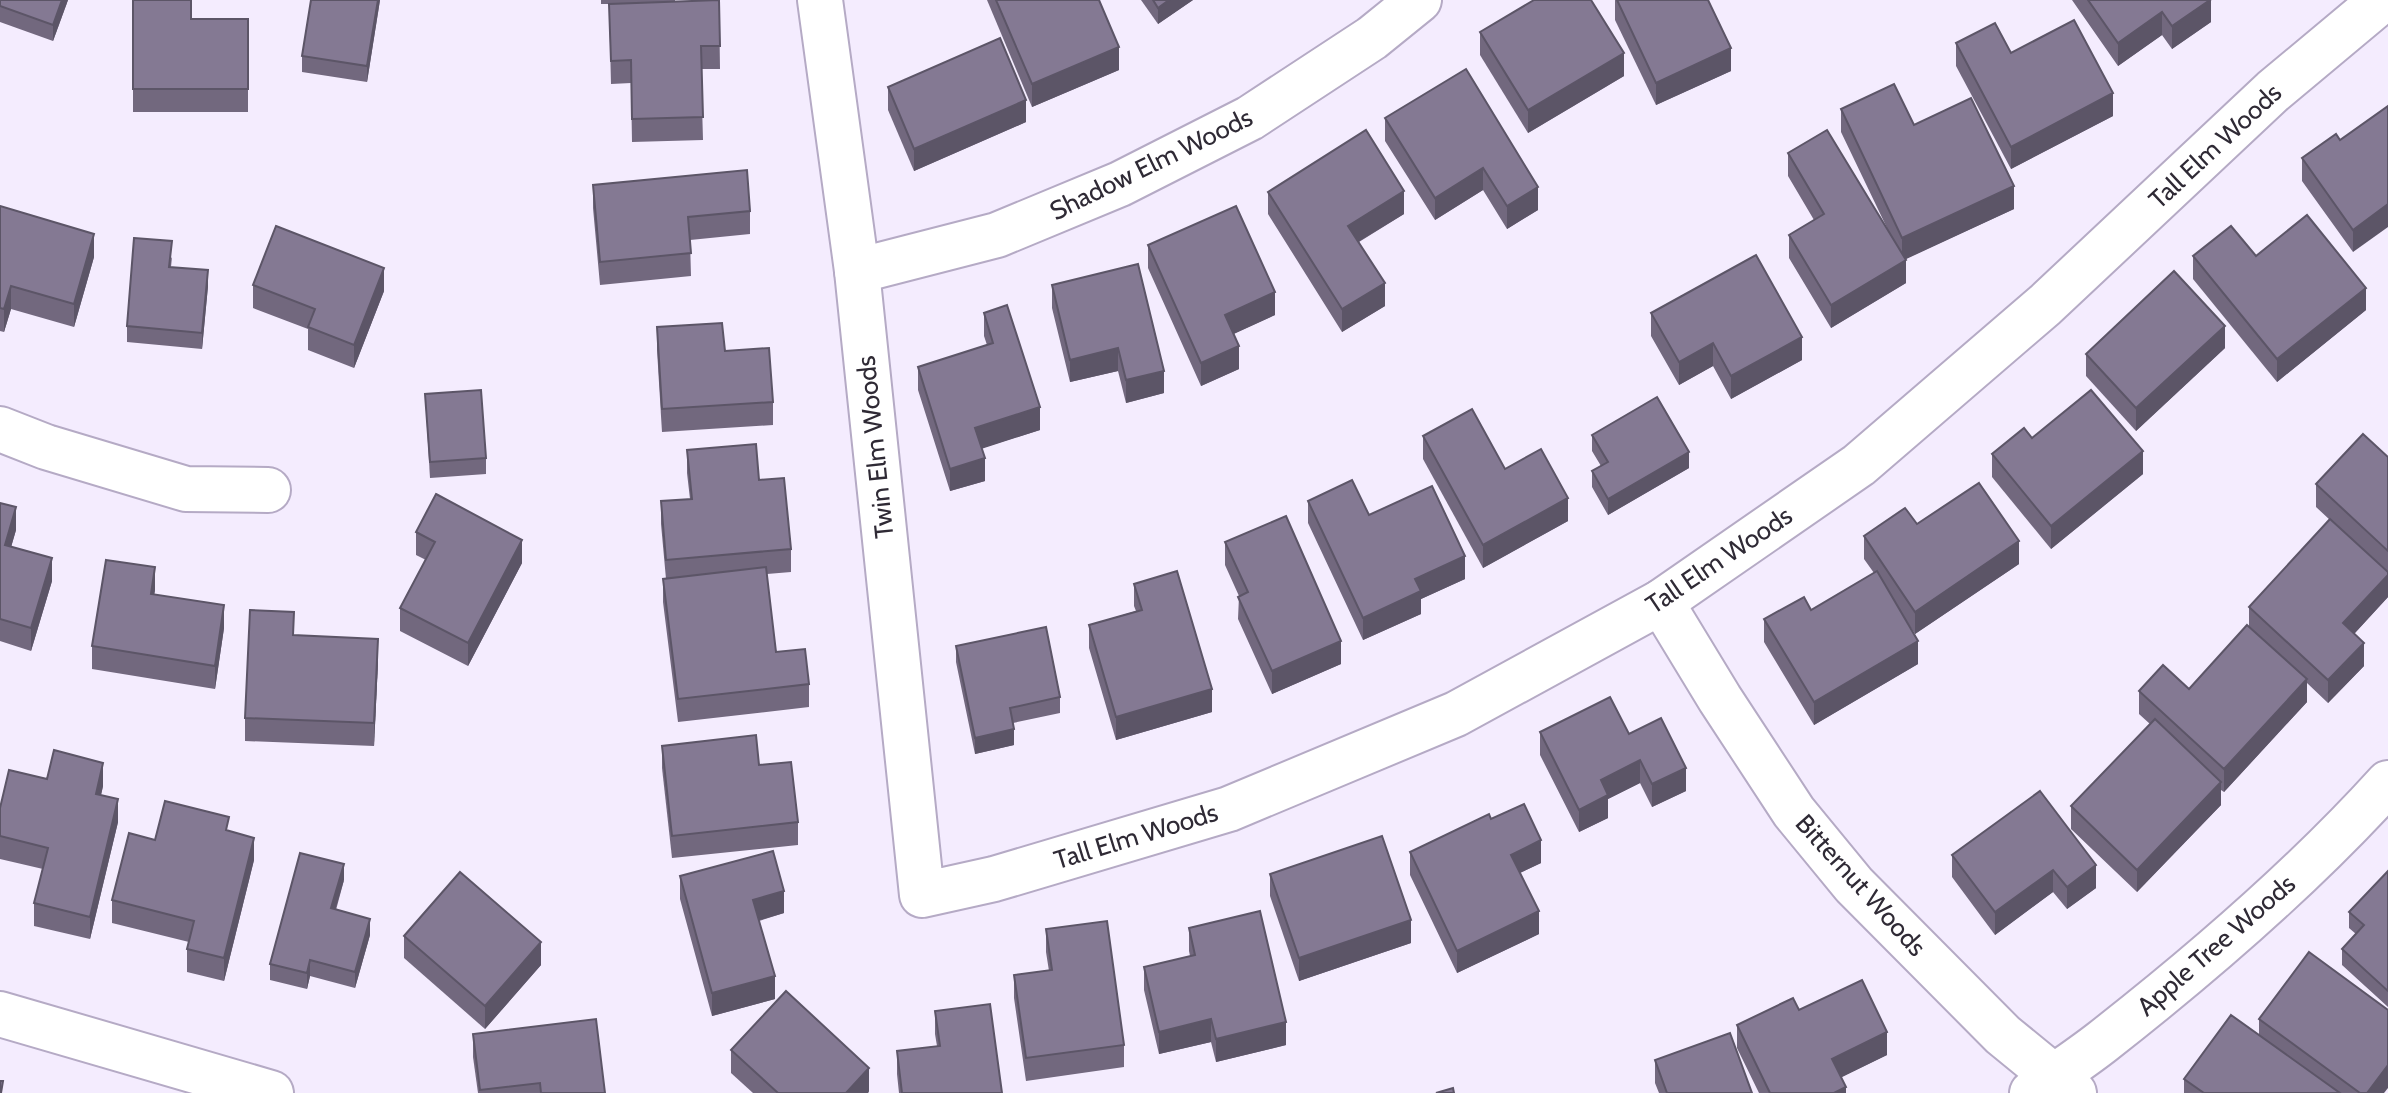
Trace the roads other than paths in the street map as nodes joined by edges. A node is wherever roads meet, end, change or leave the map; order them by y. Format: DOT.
graph roads {
  1 [pos="820,0"];
  2 [pos="1419,0"];
  3 [pos="2382,0"];
  4 [pos="857,271"];
  5 [pos="0,429"];
  6 [pos="268,490"];
  7 [pos="1661,602"];
  8 [pos="2388,783"];
  9 [pos="922,895"];
  10 [pos="0,1014"];
  11 [pos="2053,1088"];
  12 [pos="271,1093"];
  1 -- 4 [label="street, Twin Elm Woods"];
  2 -- 4 [label="street, Shadow Elm Woods"];
  3 -- 7 [label="street, Tall Elm Woods"];
  4 -- 9 [label="street, Twin Elm Woods"];
  5 -- 6 [label="street"];
  7 -- 9 [label="street, Tall Elm Woods"];
  7 -- 11 [label="street, Bitternut Woods"];
  8 -- 11 [label="street, Apple Tree Woods"];
  10 -- 12 [label="street"];
}
